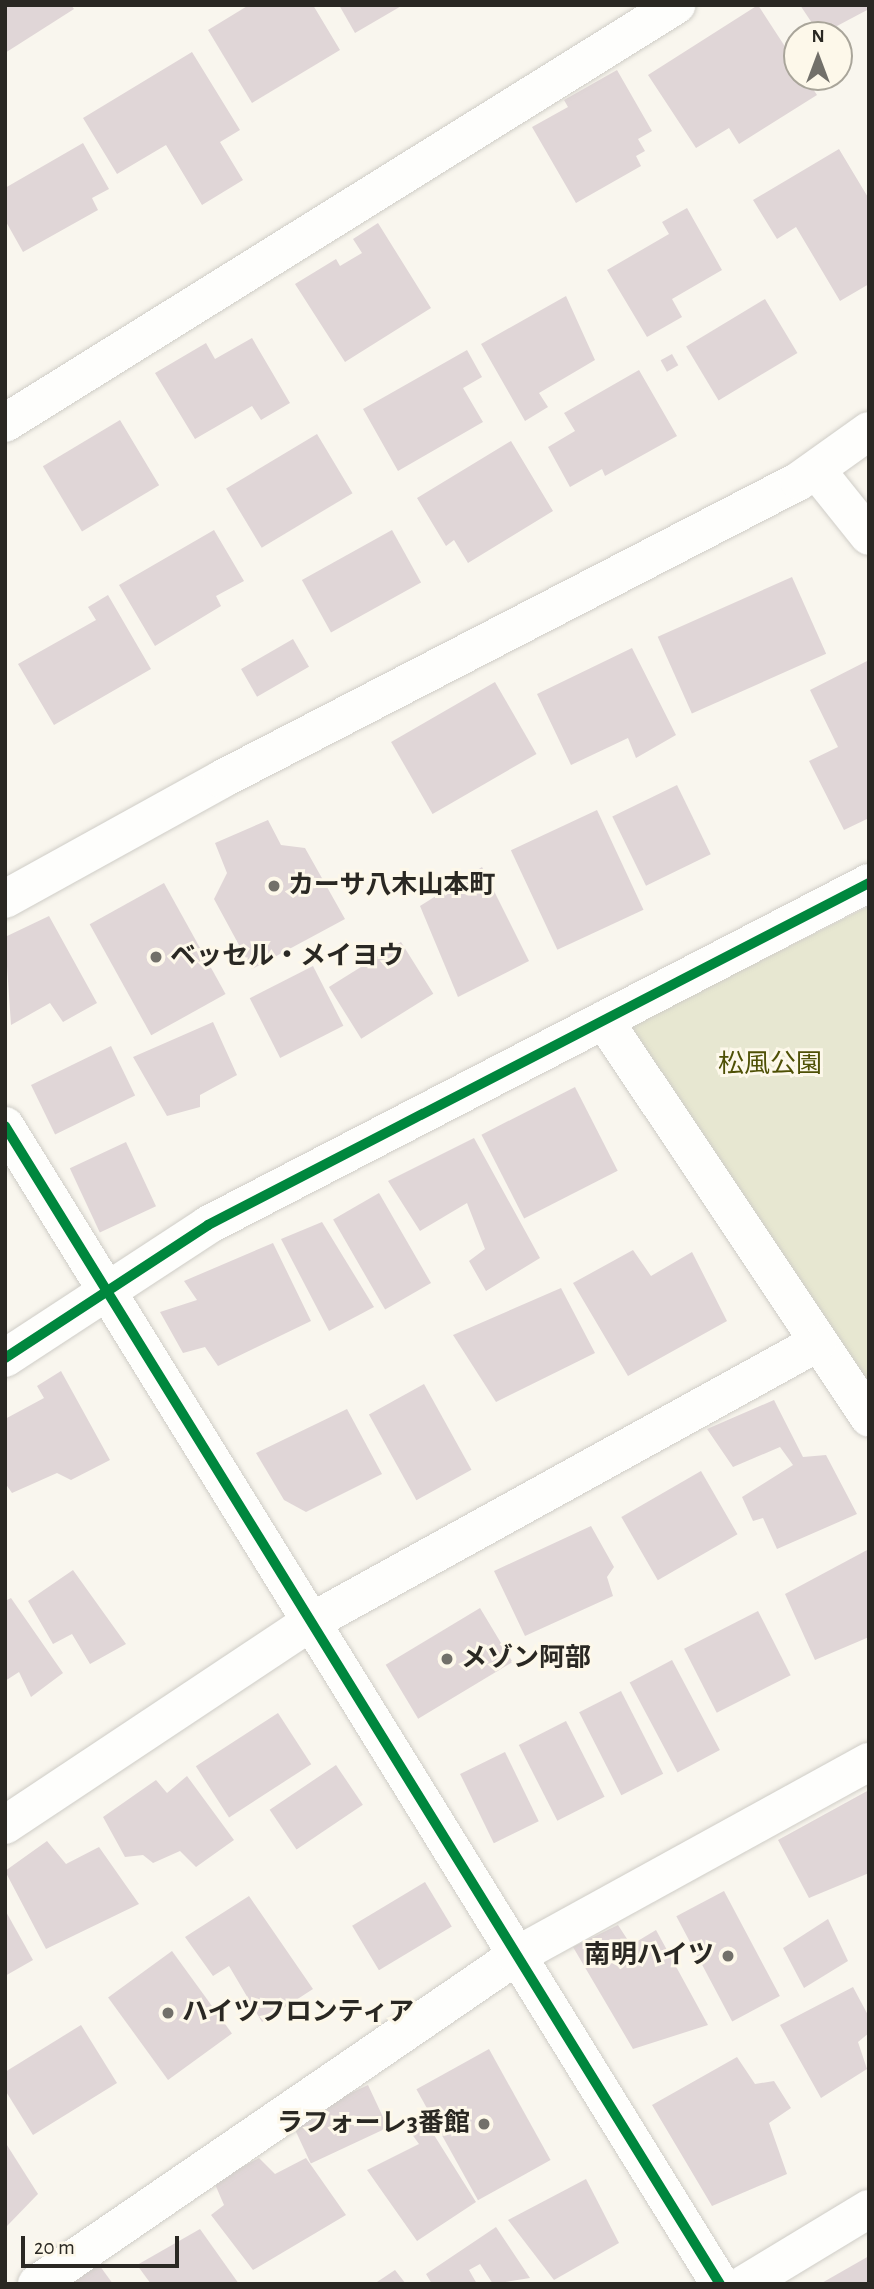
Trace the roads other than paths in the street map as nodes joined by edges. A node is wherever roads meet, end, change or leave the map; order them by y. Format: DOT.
graph roads {
  1 [pos="676,5"];
  2 [pos="5,423"];
  3 [pos="869,431"];
  4 [pos="817,471"];
  5 [pos="869,536"];
  6 [pos="869,883"];
  7 [pos="5,899"];
  8 [pos="604,1020"];
  9 [pos="5,1126"];
  10 [pos="105,1290"];
  11 [pos="817,1343"];
  12 [pos="5,1357"];
  13 [pos="869,1419"];
  14 [pos="311,1622"];
  15 [pos="869,1762"];
  16 [pos="5,1825"];
  17 [pos="516,1955"];
  18 [pos="869,2209"];
  19 [pos="37,2284"];
  20 [pos="720,2284"];
  21 [pos="744,2284"];
  1 -- 2 [label="street"];
  3 -- 4 [label="street"];
  4 -- 5 [label="street"];
  4 -- 7 [label="street"];
  6 -- 8 [label="street"];
  8 -- 10 [label="street"];
  8 -- 11 [label="street"];
  9 -- 10 [label="street"];
  10 -- 12 [label="street"];
  10 -- 14 [label="street"];
  11 -- 13 [label="street"];
  11 -- 14 [label="street"];
  14 -- 16 [label="street"];
  14 -- 17 [label="street"];
  15 -- 17 [label="street"];
  17 -- 19 [label="street"];
  17 -- 20 [label="street"];
  18 -- 21 [label="street"];
}
